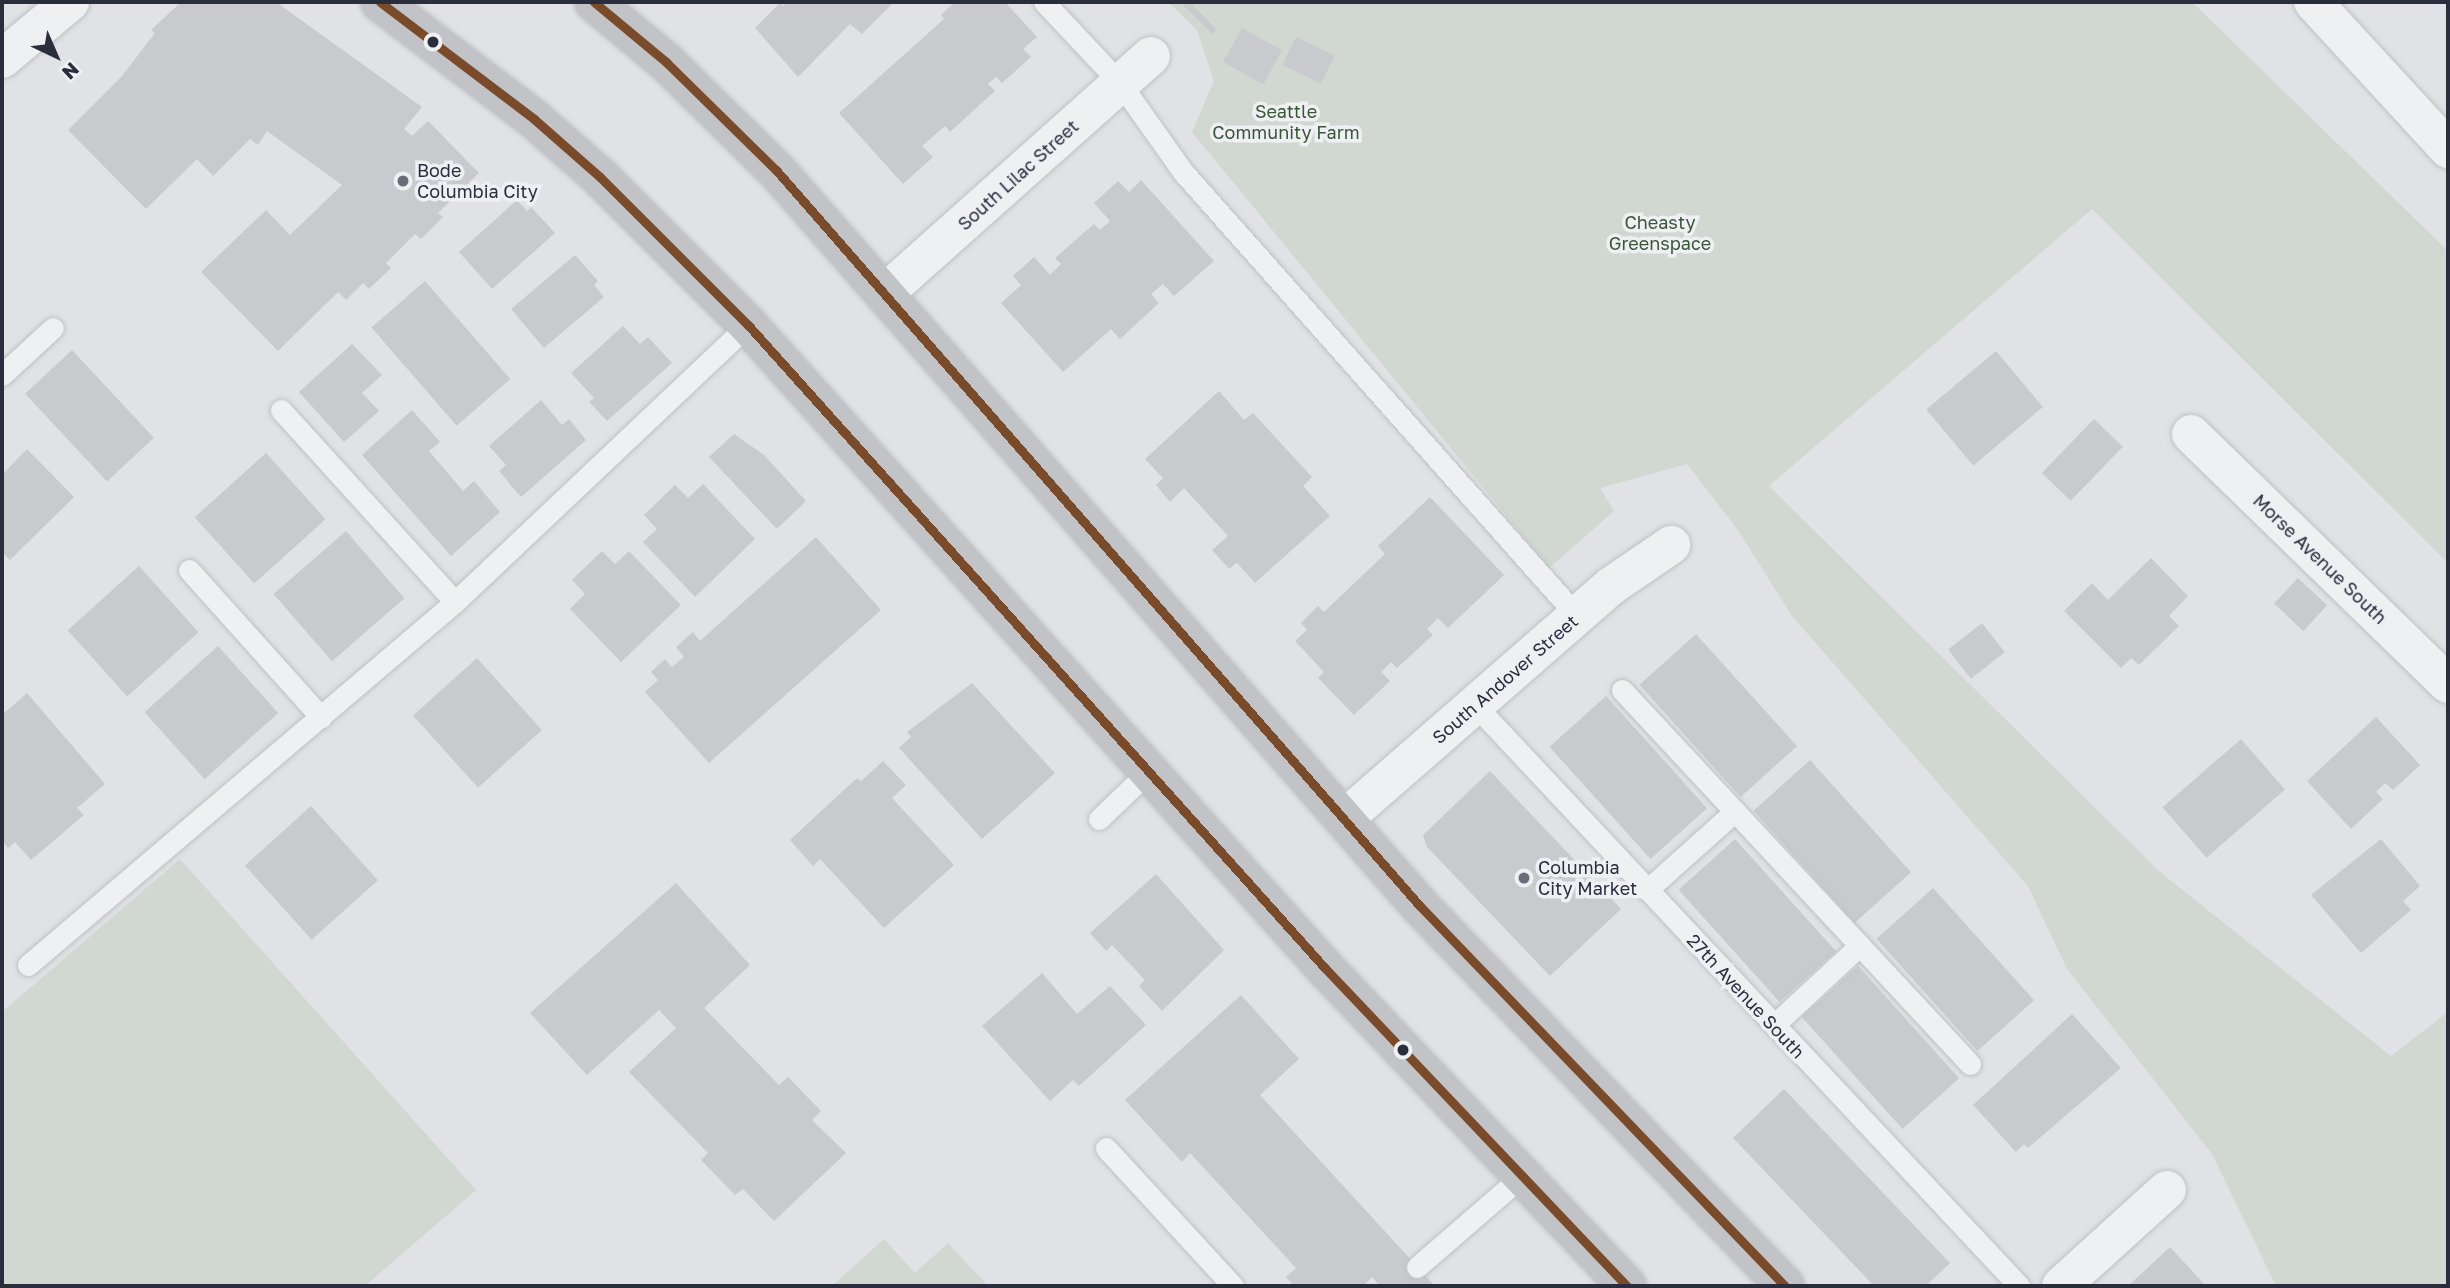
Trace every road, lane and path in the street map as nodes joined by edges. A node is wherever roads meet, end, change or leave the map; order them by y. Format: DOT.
graph roads {
  1 [pos="70,2"];
  2 [pos="380,2"];
  3 [pos="594,2"];
  4 [pos="1044,2"];
  5 [pos="2313,2"];
  6 [pos="1151,56"];
  7 [pos="2,60"];
  8 [pos="1120,83"];
  9 [pos="2448,149"];
  10 [pos="885,293"];
  11 [pos="748,325"];
  12 [pos="53,328"];
  13 [pos="2,375"];
  14 [pos="281,410"];
  15 [pos="2191,435"];
  16 [pos="1671,545"];
  17 [pos="189,570"];
  18 [pos="455,602"];
  19 [pos="1577,616"];
  20 [pos="2448,684"];
  21 [pos="1622,690"];
  22 [pos="1475,705"];
  23 [pos="321,717"];
  24 [pos="1150,770"];
  25 [pos="1735,811"];
  26 [pos="1099,819"];
  27 [pos="1344,819"];
  28 [pos="1647,890"];
  29 [pos="1860,945"];
  30 [pos="28,965"];
  31 [pos="1774,1025"];
  32 [pos="1970,1064"];
  33 [pos="1106,1148"];
  34 [pos="1521,1177"];
  35 [pos="2167,1190"];
  36 [pos="1417,1267"];
  37 [pos="1233,1286"];
  38 [pos="1627,1286"];
  39 [pos="1786,1286"];
  40 [pos="2019,1286"];
  41 [pos="2060,1286"];
  1 -- 7 [label="street"];
  2 -- 11 [label="main road"];
  3 -- 10 [label="main road"];
  4 -- 8 [label="lane"];
  5 -- 9 [label="street"];
  6 -- 8 [label="street, South Lilac Street"];
  8 -- 10 [label="street, South Lilac Street"];
  8 -- 19 [label="lane"];
  10 -- 27 [label="main road"];
  11 -- 18 [label="lane"];
  11 -- 24 [label="main road"];
  12 -- 13 [label="lane"];
  14 -- 18 [label="lane"];
  15 -- 20 [label="street, Morse Avenue South"];
  16 -- 19 [label="street, South Andover Street"];
  17 -- 23 [label="lane"];
  18 -- 23 [label="lane"];
  19 -- 22 [label="street, South Andover Street"];
  21 -- 25 [label="lane"];
  22 -- 27 [label="street, South Andover Street"];
  22 -- 28 [label="lane, 27th Avenue South"];
  23 -- 30 [label="lane"];
  24 -- 26 [label="lane"];
  24 -- 34 [label="main road"];
  25 -- 28 [label="lane"];
  25 -- 29 [label="lane"];
  27 -- 39 [label="main road"];
  28 -- 31 [label="lane, 27th Avenue South"];
  29 -- 31 [label="lane"];
  29 -- 32 [label="lane"];
  31 -- 40 [label="lane, 27th Avenue South"];
  33 -- 37 [label="lane"];
  34 -- 36 [label="lane"];
  34 -- 38 [label="main road"];
  35 -- 41 [label="street"];
}
